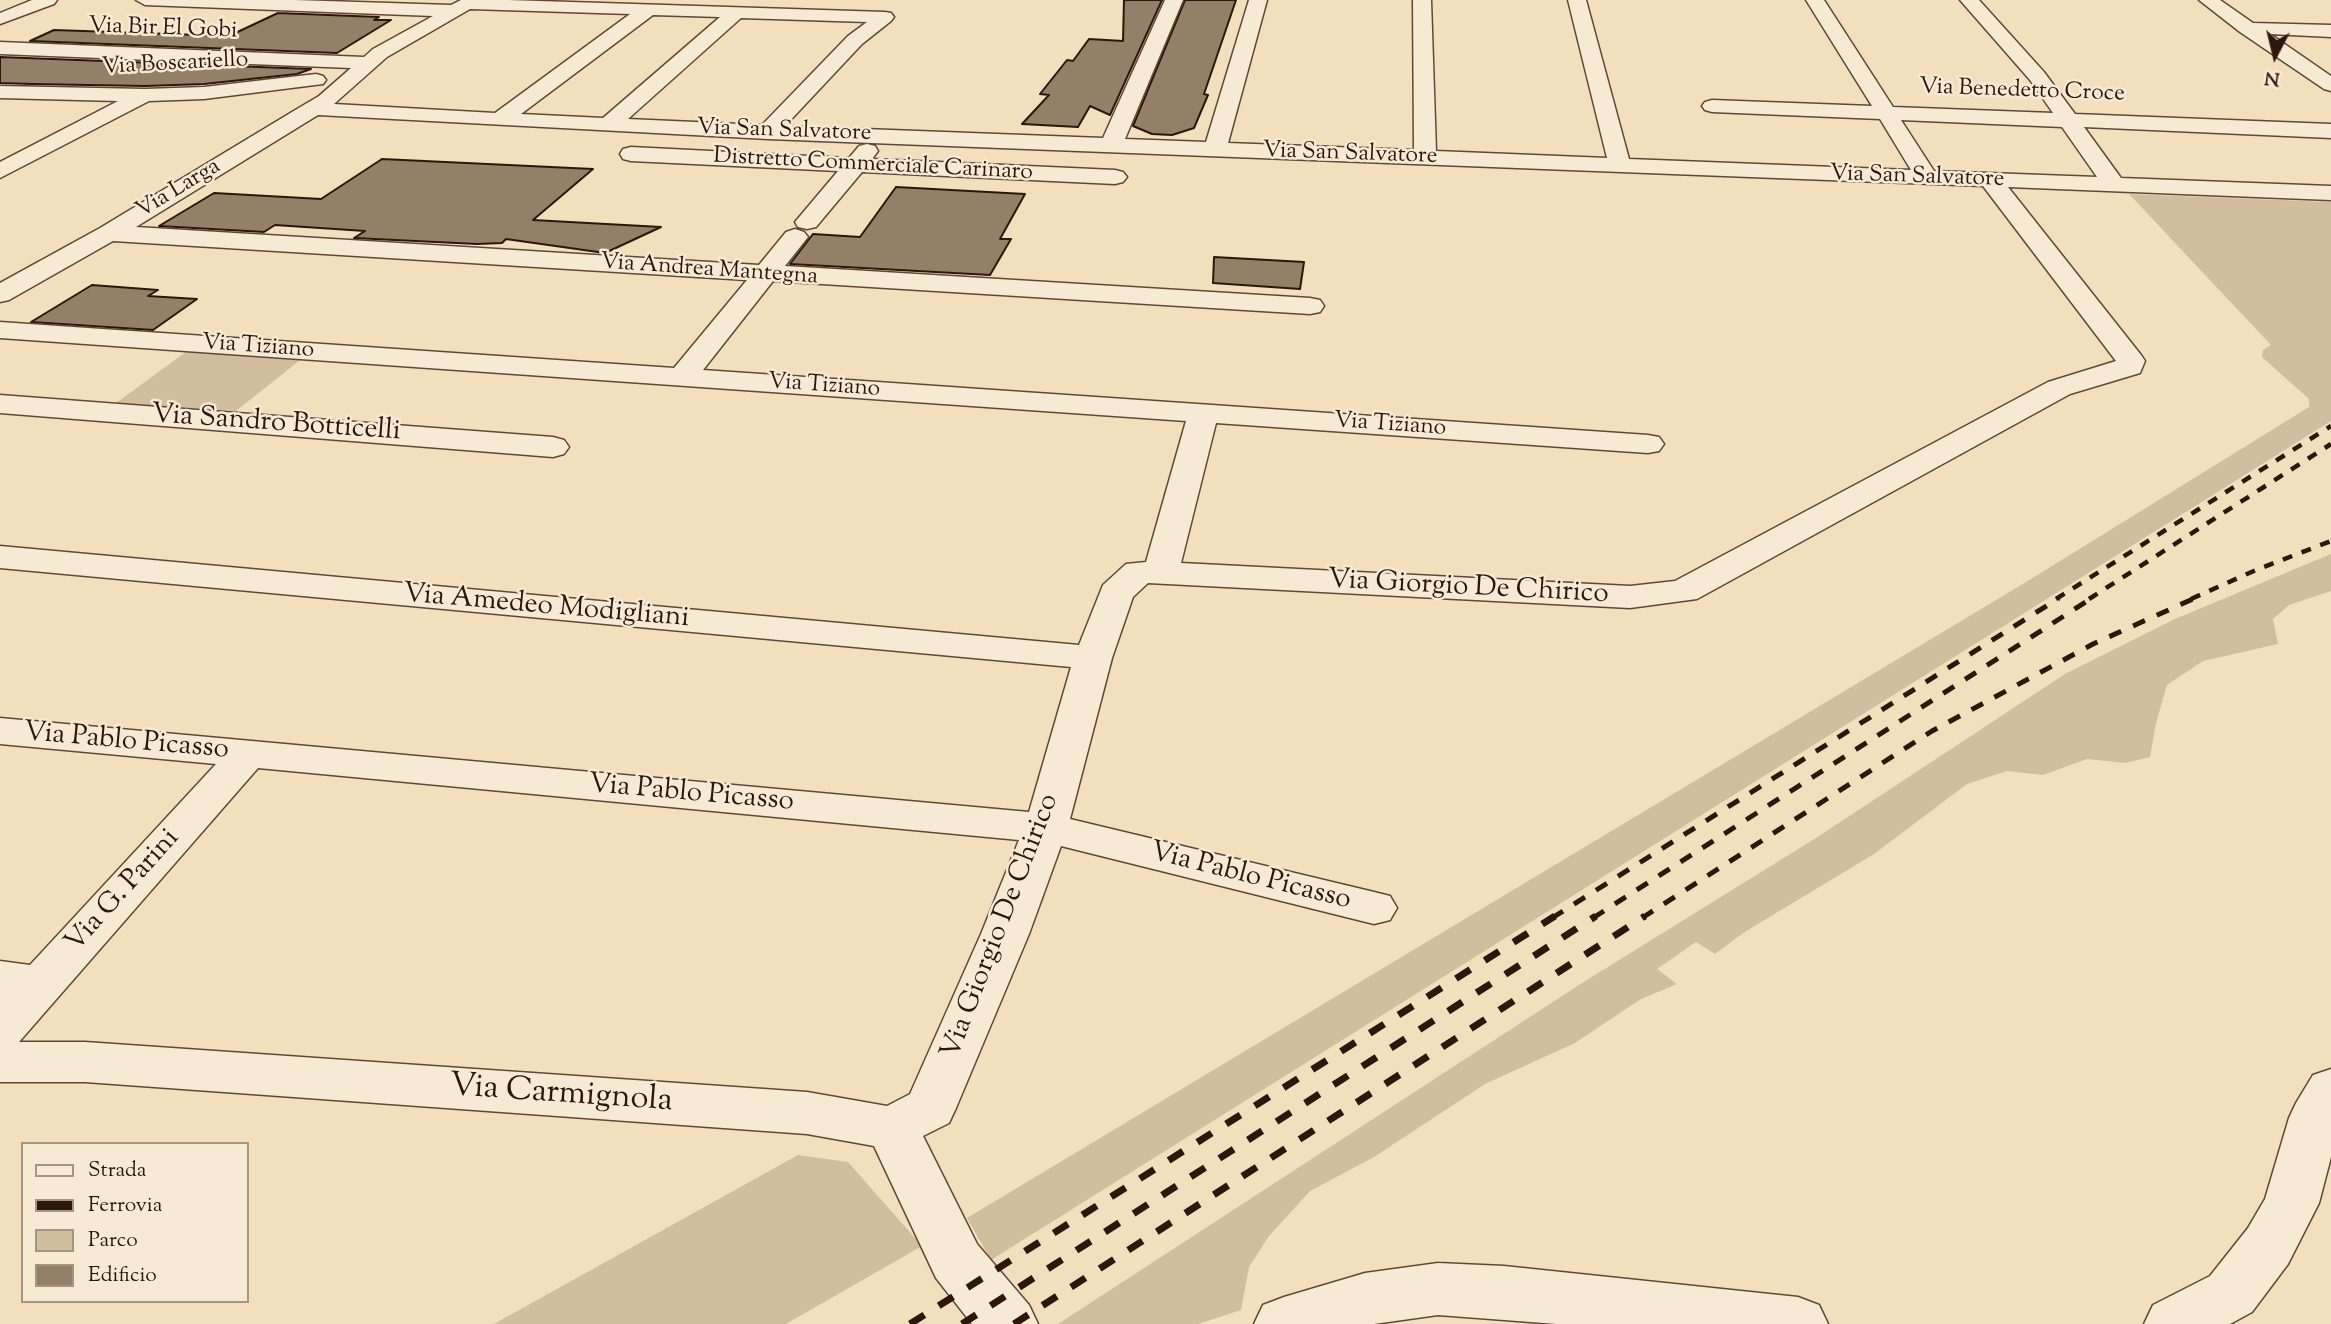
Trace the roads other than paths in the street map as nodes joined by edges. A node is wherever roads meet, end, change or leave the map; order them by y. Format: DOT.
graph roads {
  1 [pos="48,0"];
  2 [pos="145,0"];
  3 [pos="821,0"];
  4 [pos="1174,0"];
  5 [pos="1258,0"];
  6 [pos="1422,0"];
  7 [pos="1577,0"];
  8 [pos="1815,0"];
  9 [pos="1969,0"];
  10 [pos="2208,0"];
  11 [pos="465,5"];
  12 [pos="648,10"];
  13 [pos="736,13"];
  14 [pos="805,15"];
  15 [pos="0,19"];
  16 [pos="2247,28"];
  17 [pos="2331,31"];
  18 [pos="0,48"];
  19 [pos="2298,63"];
  20 [pos="2331,64"];
  21 [pos="358,69"];
  22 [pos="2331,85"];
  23 [pos="0,92"];
  24 [pos="145,95"];
  25 [pos="1712,106"];
  26 [pos="307,112"];
  27 [pos="1887,113"];
  28 [pos="500,119"];
  29 [pos="2069,120"];
  30 [pos="609,124"];
  31 [pos="663,127"];
  32 [pos="2331,131"];
  33 [pos="768,132"];
  34 [pos="880,136"];
  35 [pos="1121,146"];
  36 [pos="1215,150"];
  37 [pos="1425,158"];
  38 [pos="856,165"];
  39 [pos="1620,166"];
  40 [pos="0,171"];
  41 [pos="1928,179"];
  42 [pos="1991,181"];
  43 [pos="2115,186"];
  44 [pos="2331,193"];
  45 [pos="109,233"];
  46 [pos="0,268"];
  47 [pos="41,270"];
  48 [pos="764,274"];
  49 [pos="0,294"];
  50 [pos="1310,306"];
  51 [pos="0,330"];
  52 [pos="681,377"];
  53 [pos="0,404"];
  54 [pos="1204,412"];
  55 [pos="1648,444"];
  56 [pos="553,447"];
  57 [pos="0,557"];
  58 [pos="1161,573"];
  59 [pos="1093,659"];
  60 [pos="0,731"];
  61 [pos="248,754"];
  62 [pos="1046,828"];
  63 [pos="1374,908"];
  64 [pos="20,982"];
  65 [pos="0,1030"];
  66 [pos="0,1062"];
  67 [pos="2331,1090"];
  68 [pos="892,1128"];
  69 [pos="1371,1312"];
  70 [pos="1008,1324"];
  71 [pos="1284,1324"];
  72 [pos="1798,1324"];
  73 [pos="2174,1324"];
  1 -- 15 [label="street"];
  2 -- 11 [label="street"];
  3 -- 14 [label="street"];
  4 -- 35 [label="street"];
  5 -- 36 [label="street"];
  6 -- 37 [label="street"];
  7 -- 39 [label="street"];
  8 -- 27 [label="street"];
  9 -- 29 [label="street"];
  10 -- 16 [label="street"];
  11 -- 12 [label="street"];
  11 -- 21 [label="street"];
  12 -- 13 [label="street"];
  12 -- 28 [label="street"];
  13 -- 14 [label="street"];
  13 -- 30 [label="street"];
  14 -- 33 [label="street"];
  16 -- 17 [label="street"];
  16 -- 19 [label="street"];
  18 -- 21 [label="street, Via Bir El Gobi"];
  19 -- 20 [label="street"];
  19 -- 22 [label="street"];
  21 -- 24 [label="street, Via Boscariello"];
  21 -- 26 [label="street, Via Larga"];
  23 -- 24 [label="street, Via Boscariello"];
  24 -- 40 [label="street"];
  25 -- 27 [label="street, Via Benedetto Croce"];
  26 -- 28 [label="street, Via San Salvatore"];
  26 -- 45 [label="street, Via Larga"];
  27 -- 29 [label="street, Via Benedetto Croce"];
  27 -- 41 [label="street"];
  28 -- 30 [label="street, Via San Salvatore"];
  29 -- 32 [label="street, Via Benedetto Croce"];
  29 -- 43 [label="street"];
  30 -- 31 [label="street, Via San Salvatore"];
  31 -- 33 [label="street, Via San Salvatore"];
  31 -- 38 [label="street, Distretto Commerciale Carinaro"];
  33 -- 34 [label="street, Via San Salvatore"];
  34 -- 35 [label="street, Via San Salvatore"];
  34 -- 38 [label="street"];
  35 -- 36 [label="street, Via San Salvatore"];
  35 -- 38 [label="street, Distretto Commerciale Carinaro"];
  36 -- 37 [label="street, Via San Salvatore"];
  37 -- 39 [label="street, Via San Salvatore"];
  38 -- 48 [label="street"];
  39 -- 41 [label="street, Via San Salvatore"];
  41 -- 42 [label="street, Via San Salvatore"];
  42 -- 43 [label="street, Via San Salvatore"];
  42 -- 58 [label="street, Via Giorgio De Chirico"];
  43 -- 44 [label="street, Via San Salvatore"];
  45 -- 47 [label="street, Via Larga"];
  45 -- 48 [label="street, Via Andrea Mantegna"];
  46 -- 47 [label="street"];
  47 -- 49 [label="street, Via Larga"];
  48 -- 50 [label="street, Via Andrea Mantegna"];
  48 -- 52 [label="street"];
  51 -- 52 [label="street, Via Tiziano"];
  52 -- 54 [label="street, Via Tiziano"];
  53 -- 56 [label="street, Via Sandro Botticelli"];
  54 -- 55 [label="street, Via Tiziano"];
  54 -- 58 [label="street"];
  57 -- 59 [label="street, Via Amedeo Modigliani"];
  58 -- 59 [label="street, Via Giorgio De Chirico"];
  59 -- 62 [label="street, Via Giorgio De Chirico"];
  60 -- 61 [label="street, Via Pablo Picasso"];
  61 -- 62 [label="street, Via Pablo Picasso"];
  61 -- 64 [label="street, Via G. Parini"];
  62 -- 63 [label="street, Via Pablo Picasso"];
  62 -- 68 [label="street, Via Giorgio De Chirico"];
  64 -- 65 [label="street, Via G. Parini"];
  66 -- 68 [label="street, Via Carmignola"];
  67 -- 73 [label="street"];
  68 -- 70 [label="street"];
  69 -- 71 [label="street"];
  69 -- 72 [label="street"];
}
